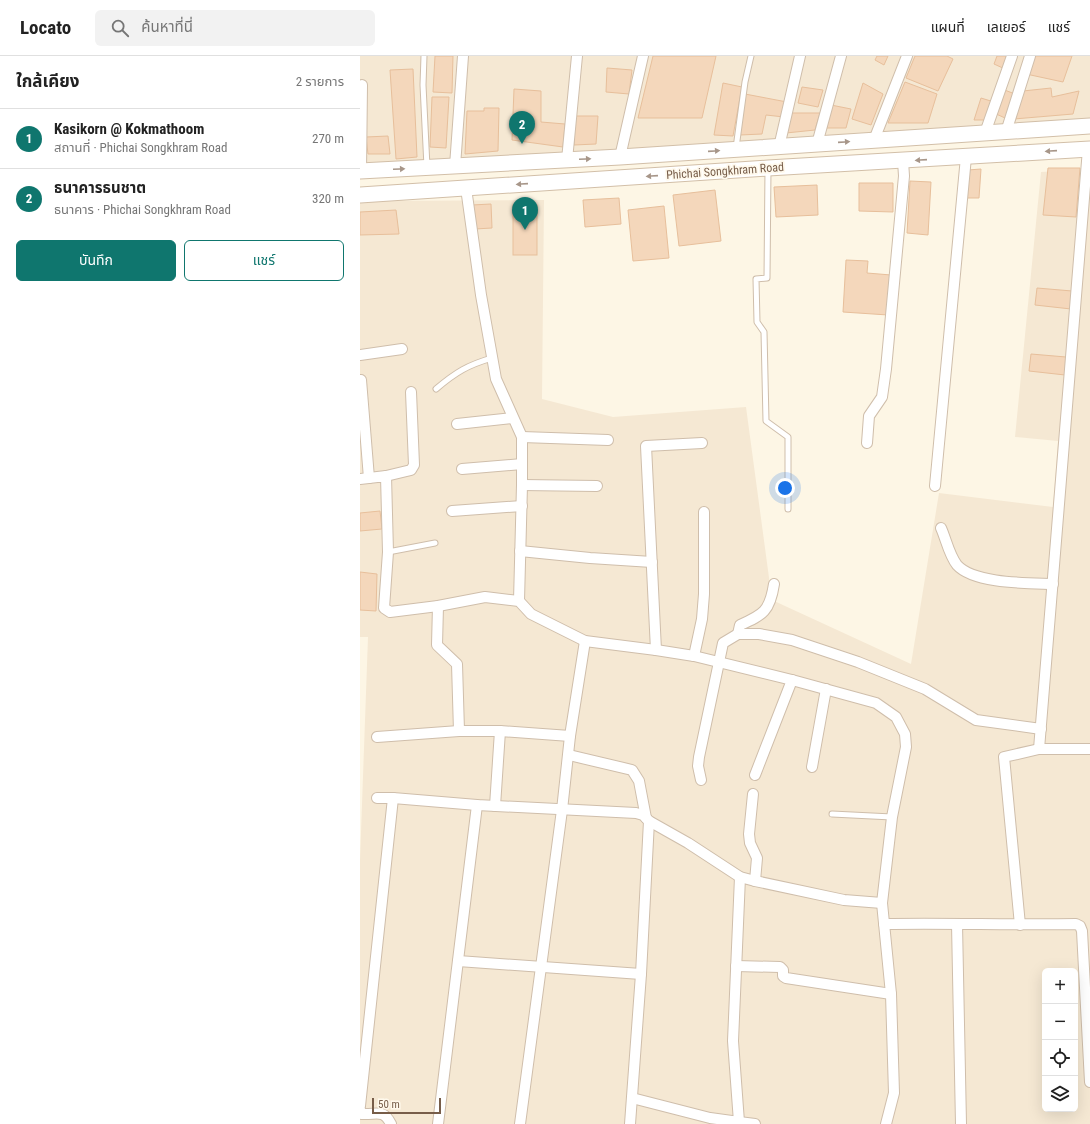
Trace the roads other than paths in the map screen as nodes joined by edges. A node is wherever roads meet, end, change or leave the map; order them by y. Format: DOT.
graph roads {
  1 [pos="424,56"];
  2 [pos="463,56"];
  3 [pos="577,56"];
  4 [pos="643,56"];
  5 [pos="751,56"];
  6 [pos="800,56"];
  7 [pos="841,56"];
  8 [pos="907,56"];
  9 [pos="1012,56"];
  10 [pos="1030,56"];
  11 [pos="362,85"];
  12 [pos="1090,126"];
  13 [pos="1006,132"];
  14 [pos="985,133"];
  15 [pos="874,140"];
  16 [pos="817,144"];
  17 [pos="779,146"];
  18 [pos="736,149"];
  19 [pos="1089,149"];
  20 [pos="620,157"];
  21 [pos="966,157"];
  22 [pos="567,160"];
  23 [pos="903,161"];
  24 [pos="455,166"];
  25 [pos="427,167"];
  26 [pos="768,168"];
  27 [pos="361,171"];
  28 [pos="466,188"];
  29 [pos="360,195"];
  30 [pos="402,349"];
  31 [pos="360,355"];
  32 [pos="492,358"];
  33 [pos="361,380"];
  34 [pos="436,389"];
  35 [pos="411,392"];
  36 [pos="512,418"];
  37 [pos="457,424"];
  38 [pos="522,437"];
  39 [pos="608,440"];
  40 [pos="702,443"];
  41 [pos="867,443"];
  42 [pos="522,464"];
  43 [pos="462,469"];
  44 [pos="386,476"];
  45 [pos="365,479"];
  46 [pos="522,485"];
  47 [pos="597,486"];
  48 [pos="935,486"];
  49 [pos="522,506"];
  50 [pos="788,509"];
  51 [pos="452,511"];
  52 [pos="704,512"];
  53 [pos="941,528"];
  54 [pos="435,543"];
  55 [pos="520,551"];
  56 [pos="388,552"];
  57 [pos="652,562"];
  58 [pos="774,584"];
  59 [pos="1053,584"];
  60 [pos="519,601"];
  61 [pos="438,606"];
  62 [pos="738,634"];
  63 [pos="585,641"];
  64 [pos="656,650"];
  65 [pos="694,656"];
  66 [pos="720,662"];
  67 [pos="792,680"];
  68 [pos="826,689"];
  69 [pos="1041,729"];
  70 [pos="459,732"];
  71 [pos="500,732"];
  72 [pos="570,736"];
  73 [pos="377,737"];
  74 [pos="1039,749"];
  75 [pos="1090,750"];
  76 [pos="569,754"];
  77 [pos="812,767"];
  78 [pos="755,775"];
  79 [pos="701,780"];
  80 [pos="753,794"];
  81 [pos="377,798"];
  82 [pos="393,798"];
  83 [pos="477,805"];
  84 [pos="495,806"];
  85 [pos="562,810"];
  86 [pos="832,814"];
  87 [pos="892,817"];
  88 [pos="648,819"];
  89 [pos="740,877"];
  90 [pos="755,881"];
  91 [pos="882,903"];
  92 [pos="884,924"];
  93 [pos="957,924"];
  94 [pos="1020,925"];
  95 [pos="458,961"];
  96 [pos="541,966"];
  97 [pos="736,966"];
  98 [pos="641,974"];
  99 [pos="890,994"];
  100 [pos="1088,1028"];
  101 [pos="1090,1082"];
  102 [pos="632,1098"];
  103 [pos="360,1106"];
  104 [pos="360,1110"];
  105 [pos="739,1122"];
  106 [pos="391,1124"];
  107 [pos="438,1124"];
  108 [pos="520,1124"];
  109 [pos="630,1124"];
  110 [pos="755,1124"];
  111 [pos="886,1124"];
  112 [pos="961,1124"];
  1 -- 25 [label="lane"];
  2 -- 24 [label="street"];
  3 -- 22 [label="street"];
  4 -- 20 [label="street"];
  5 -- 18 [label="lane"];
  6 -- 17 [label="street"];
  7 -- 16 [label="street"];
  8 -- 15 [label="street"];
  9 -- 14 [label="street"];
  10 -- 13 [label="street"];
  11 -- 27 [label="street"];
  12 -- 13 [label="main road, Phichai Songkhram Road"];
  13 -- 14 [label="main road, Phichai Songkhram Road"];
  14 -- 15 [label="main road, Phichai Songkhram Road"];
  16 -- 15 [label="main road, Phichai Songkhram Road, one-way"];
  16 -- 17 [label="main road, Phichai Songkhram Road"];
  17 -- 18 [label="main road, Phichai Songkhram Road"];
  20 -- 18 [label="main road, Phichai Songkhram Road, one-way"];
  19 -- 21 [label="main road, Phichai Songkhram Road, one-way"];
  19 -- 59 [label="street"];
  22 -- 20 [label="main road, Phichai Songkhram Road, one-way"];
  21 -- 23 [label="main road, Phichai Songkhram Road, one-way"];
  21 -- 48 [label="street"];
  22 -- 24 [label="main road, Phichai Songkhram Road"];
  23 -- 26 [label="main road, Phichai Songkhram Road"];
  23 -- 41 [label="street"];
  24 -- 25 [label="main road, Phichai Songkhram Road"];
  27 -- 25 [label="main road, Phichai Songkhram Road, one-way"];
  26 -- 28 [label="main road, Phichai Songkhram Road, one-way"];
  26 -- 50 [label="lane"];
  28 -- 29 [label="main road, Phichai Songkhram Road"];
  28 -- 32 [label="street"];
  30 -- 31 [label="street"];
  32 -- 34 [label="lane"];
  32 -- 36 [label="street"];
  33 -- 45 [label="street"];
  35 -- 44 [label="street"];
  36 -- 37 [label="street"];
  36 -- 38 [label="street"];
  38 -- 39 [label="street"];
  38 -- 42 [label="street"];
  40 -- 57 [label="street"];
  42 -- 43 [label="street"];
  42 -- 46 [label="street"];
  44 -- 45 [label="street"];
  44 -- 56 [label="street"];
  46 -- 47 [label="street"];
  46 -- 49 [label="street"];
  49 -- 51 [label="street"];
  49 -- 55 [label="street"];
  52 -- 65 [label="street"];
  53 -- 59 [label="street"];
  54 -- 56 [label="lane"];
  55 -- 57 [label="street"];
  55 -- 60 [label="street"];
  56 -- 61 [label="street"];
  57 -- 64 [label="street"];
  58 -- 62 [label="street"];
  59 -- 69 [label="street"];
  60 -- 61 [label="street"];
  60 -- 63 [label="street"];
  61 -- 70 [label="street"];
  62 -- 66 [label="street"];
  62 -- 69 [label="street"];
  63 -- 64 [label="street"];
  63 -- 72 [label="street"];
  64 -- 65 [label="street"];
  65 -- 66 [label="street"];
  66 -- 67 [label="street"];
  66 -- 79 [label="street"];
  67 -- 68 [label="street"];
  67 -- 78 [label="street"];
  68 -- 77 [label="street"];
  68 -- 87 [label="street"];
  69 -- 74 [label="street"];
  70 -- 71 [label="street"];
  70 -- 73 [label="street"];
  71 -- 72 [label="street"];
  71 -- 84 [label="street"];
  72 -- 76 [label="street"];
  74 -- 75 [label="street"];
  74 -- 94 [label="street"];
  76 -- 85 [label="street"];
  76 -- 88 [label="street"];
  80 -- 90 [label="street"];
  81 -- 82 [label="street"];
  82 -- 83 [label="street"];
  82 -- 103 [label="street"];
  83 -- 84 [label="street"];
  83 -- 95 [label="street"];
  84 -- 85 [label="street"];
  85 -- 88 [label="street"];
  85 -- 96 [label="street"];
  86 -- 87 [label="lane"];
  87 -- 91 [label="street"];
  88 -- 89 [label="street"];
  88 -- 98 [label="street"];
  89 -- 90 [label="street"];
  89 -- 97 [label="street"];
  90 -- 91 [label="street"];
  91 -- 92 [label="street"];
  92 -- 93 [label="street"];
  92 -- 99 [label="street"];
  93 -- 94 [label="street"];
  93 -- 112 [label="street"];
  94 -- 100 [label="street"];
  95 -- 96 [label="street"];
  95 -- 107 [label="street"];
  96 -- 98 [label="street"];
  96 -- 108 [label="street"];
  97 -- 99 [label="street"];
  97 -- 105 [label="street"];
  98 -- 102 [label="street"];
  99 -- 111 [label="street"];
  100 -- 101 [label="street"];
  102 -- 105 [label="street"];
  102 -- 109 [label="street"];
  104 -- 106 [label="street"];
  105 -- 110 [label="street"];
}
